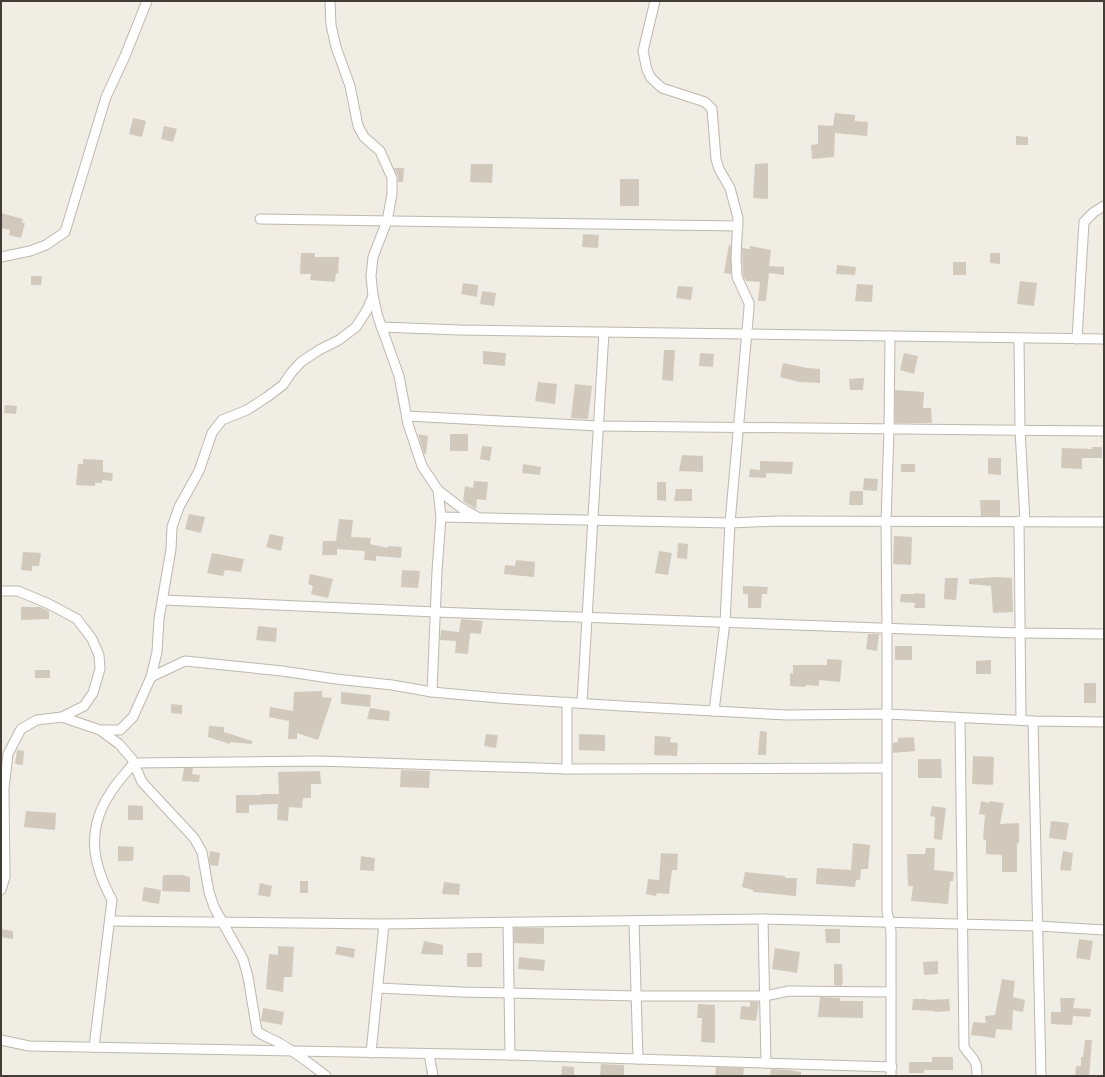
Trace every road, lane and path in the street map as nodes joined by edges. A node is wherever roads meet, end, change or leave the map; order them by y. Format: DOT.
graph roads {
  1 [pos="147,1"];
  2 [pos="330,1"];
  3 [pos="655,1"];
  4 [pos="1104,206"];
  5 [pos="260,219"];
  6 [pos="387,221"];
  7 [pos="738,226"];
  8 [pos="1,257"];
  9 [pos="373,296"];
  10 [pos="381,327"];
  11 [pos="604,332"];
  12 [pos="746,334"];
  13 [pos="890,336"];
  14 [pos="1019,338"];
  15 [pos="1077,339"];
  16 [pos="1104,339"];
  17 [pos="407,416"];
  18 [pos="598,426"];
  19 [pos="740,428"];
  20 [pos="889,430"];
  21 [pos="1020,430"];
  22 [pos="1104,431"];
  23 [pos="438,490"];
  24 [pos="440,517"];
  25 [pos="478,518"];
  26 [pos="593,520"];
  27 [pos="886,521"];
  28 [pos="1022,521"];
  29 [pos="1104,522"];
  30 [pos="730,523"];
  31 [pos="1,591"];
  32 [pos="163,600"];
  33 [pos="436,612"];
  34 [pos="586,617"];
  35 [pos="725,622"];
  36 [pos="887,628"];
  37 [pos="1020,633"];
  38 [pos="1104,634"];
  39 [pos="151,677"];
  40 [pos="432,692"];
  41 [pos="567,702"];
  42 [pos="582,703"];
  43 [pos="714,711"];
  44 [pos="887,714"];
  45 [pos="62,717"];
  46 [pos="960,718"];
  47 [pos="1021,720"];
  48 [pos="1033,721"];
  49 [pos="1104,722"];
  50 [pos="100,730"];
  51 [pos="134,763"];
  52 [pos="887,768"];
  53 [pos="567,769"];
  54 [pos="1,890"];
  55 [pos="763,919"];
  56 [pos="634,920"];
  57 [pos="110,922"];
  58 [pos="890,922"];
  59 [pos="223,923"];
  60 [pos="508,923"];
  61 [pos="384,924"];
  62 [pos="962,924"];
  63 [pos="1038,926"];
  64 [pos="1104,930"];
  65 [pos="378,988"];
  66 [pos="891,992"];
  67 [pos="510,993"];
  68 [pos="636,996"];
  69 [pos="765,996"];
  70 [pos="1,1040"];
  71 [pos="94,1047"];
  72 [pos="293,1051"];
  73 [pos="371,1053"];
  74 [pos="429,1054"];
  75 [pos="510,1055"];
  76 [pos="638,1059"];
  77 [pos="766,1063"];
  78 [pos="892,1072"];
  79 [pos="326,1076"];
  80 [pos="433,1076"];
  81 [pos="977,1076"];
  82 [pos="1041,1076"];
  1 -- 8 [label="street"];
  2 -- 6 [label="street"];
  3 -- 7 [label="street"];
  4 -- 15 [label="street"];
  5 -- 6 [label="street"];
  6 -- 7 [label="street"];
  6 -- 9 [label="street"];
  7 -- 12 [label="street"];
  9 -- 10 [label="street"];
  9 -- 32 [label="street"];
  10 -- 11 [label="street"];
  10 -- 17 [label="street"];
  11 -- 12 [label="street"];
  11 -- 18 [label="street"];
  12 -- 13 [label="street"];
  12 -- 19 [label="street"];
  13 -- 14 [label="street"];
  13 -- 20 [label="street"];
  14 -- 15 [label="street"];
  14 -- 21 [label="street"];
  15 -- 16 [label="street"];
  17 -- 18 [label="street"];
  17 -- 23 [label="street"];
  18 -- 19 [label="street"];
  18 -- 26 [label="street"];
  19 -- 20 [label="street"];
  19 -- 30 [label="street"];
  20 -- 21 [label="street"];
  20 -- 27 [label="street"];
  21 -- 22 [label="street"];
  21 -- 28 [label="street"];
  23 -- 24 [label="street"];
  23 -- 25 [label="street"];
  24 -- 25 [label="street"];
  24 -- 33 [label="street"];
  25 -- 26 [label="street"];
  26 -- 30 [label="street"];
  26 -- 34 [label="street"];
  27 -- 28 [label="street"];
  27 -- 30 [label="street"];
  27 -- 36 [label="street"];
  28 -- 29 [label="street"];
  28 -- 37 [label="street"];
  30 -- 35 [label="street"];
  31 -- 45 [label="street"];
  32 -- 33 [label="street"];
  32 -- 39 [label="street"];
  33 -- 34 [label="street"];
  33 -- 40 [label="street"];
  34 -- 35 [label="street"];
  34 -- 42 [label="street"];
  35 -- 36 [label="street"];
  35 -- 43 [label="street"];
  36 -- 37 [label="street"];
  36 -- 44 [label="street"];
  37 -- 38 [label="street"];
  37 -- 47 [label="street"];
  39 -- 40 [label="street"];
  39 -- 50 [label="street"];
  40 -- 41 [label="street"];
  41 -- 42 [label="street"];
  41 -- 53 [label="street"];
  42 -- 43 [label="street"];
  43 -- 44 [label="street"];
  44 -- 46 [label="street"];
  44 -- 52 [label="street"];
  45 -- 50 [label="street"];
  45 -- 54 [label="street"];
  46 -- 47 [label="street"];
  46 -- 62 [label="street"];
  47 -- 48 [label="street"];
  48 -- 49 [label="street"];
  48 -- 63 [label="street"];
  50 -- 51 [label="street"];
  51 -- 53 [label="street"];
  51 -- 57 [label="street"];
  51 -- 59 [label="street"];
  52 -- 53 [label="street"];
  52 -- 58 [label="street"];
  55 -- 56 [label="street"];
  55 -- 58 [label="street"];
  55 -- 69 [label="street"];
  56 -- 60 [label="street"];
  56 -- 68 [label="street"];
  57 -- 59 [label="street"];
  57 -- 71 [label="street"];
  58 -- 62 [label="street"];
  58 -- 66 [label="street"];
  59 -- 61 [label="street"];
  59 -- 72 [label="street"];
  60 -- 61 [label="street"];
  60 -- 67 [label="street"];
  61 -- 65 [label="street"];
  62 -- 63 [label="street"];
  62 -- 81 [label="street"];
  63 -- 64 [label="street"];
  63 -- 82 [label="street"];
  65 -- 67 [label="street"];
  65 -- 73 [label="street"];
  66 -- 69 [label="street"];
  66 -- 78 [label="street"];
  67 -- 68 [label="street"];
  67 -- 75 [label="street"];
  68 -- 69 [label="street"];
  68 -- 76 [label="street"];
  69 -- 77 [label="street"];
  70 -- 71 [label="street"];
  71 -- 72 [label="street"];
  72 -- 73 [label="street"];
  72 -- 79 [label="street"];
  73 -- 74 [label="street"];
  74 -- 75 [label="street"];
  74 -- 80 [label="street"];
  75 -- 76 [label="street"];
  76 -- 77 [label="street"];
  77 -- 78 [label="street"];
}
